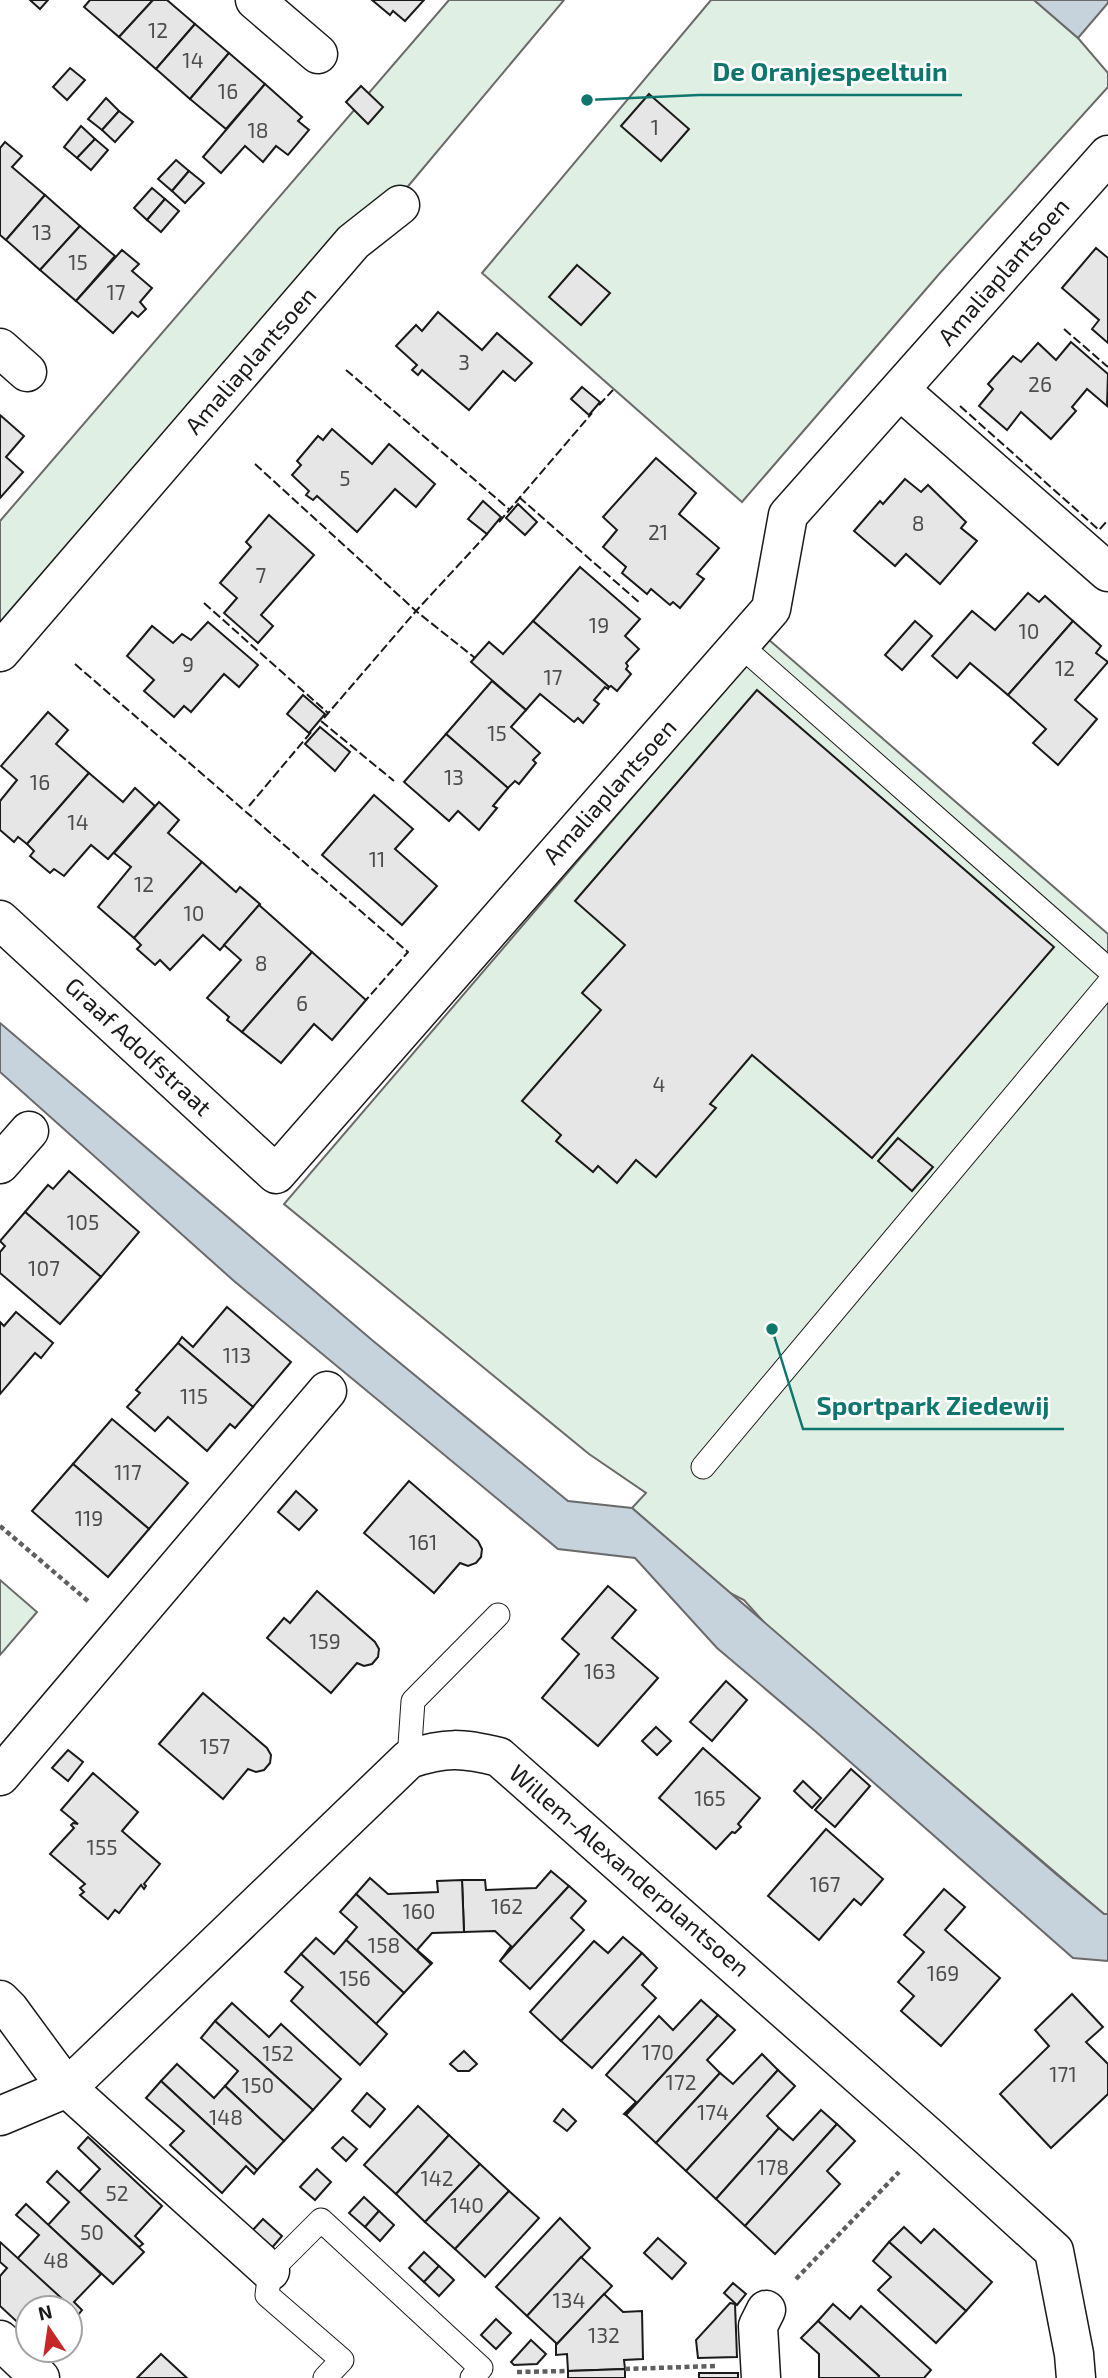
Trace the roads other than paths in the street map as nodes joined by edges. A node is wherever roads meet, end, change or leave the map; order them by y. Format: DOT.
graph roads {
  1 [pos="255,0"];
  2 [pos="318,54"];
  3 [pos="1108,155"];
  4 [pos="400,205"];
  5 [pos="900,390"];
  6 [pos="1108,572"];
  7 [pos="740,645"];
  8 [pos="0,652"];
  9 [pos="0,920"];
  10 [pos="1108,969"];
  11 [pos="1108,984"];
  12 [pos="29,1131"];
  13 [pos="0,1164"];
  14 [pos="276,1174"];
  15 [pos="327,1391"];
  16 [pos="703,1467"];
  17 [pos="498,1615"];
  18 [pos="409,1759"];
  19 [pos="0,1776"];
  20 [pos="0,2000"];
  21 [pos="68,2088"];
  22 [pos="0,2116"];
  23 [pos="270,2271"];
  24 [pos="766,2309"];
  25 [pos="0,2340"];
  26 [pos="761,2371"];
  27 [pos="477,2373"];
  28 [pos="40,2378"];
  29 [pos="326,2378"];
  30 [pos="1076,2378"];
  1 -- 2 [label="street"];
  3 -- 5 [label="street, Amaliaplantsoen"];
  4 -- 8 [label="street, Amaliaplantsoen"];
  5 -- 6 [label="street"];
  5 -- 7 [label="street, Amaliaplantsoen"];
  7 -- 10 [label="lane"];
  7 -- 14 [label="street, Amaliaplantsoen"];
  9 -- 14 [label="street, Graaf Adolfstraat"];
  11 -- 16 [label="lane"];
  12 -- 13 [label="street"];
  15 -- 19 [label="street"];
  17 -- 18 [label="lane"];
  18 -- 21 [label="street, Willem-Alexanderplantsoen"];
  18 -- 30 [label="street, Willem-Alexanderplantsoen"];
  20 -- 21 [label="street"];
  21 -- 22 [label="street, Willem-Alexanderplantsoen"];
  21 -- 23 [label="street"];
  23 -- 27 [label="lane"];
  23 -- 29 [label="lane"];
  24 -- 26 [label="street"];
  25 -- 28 [label="street"];
}
